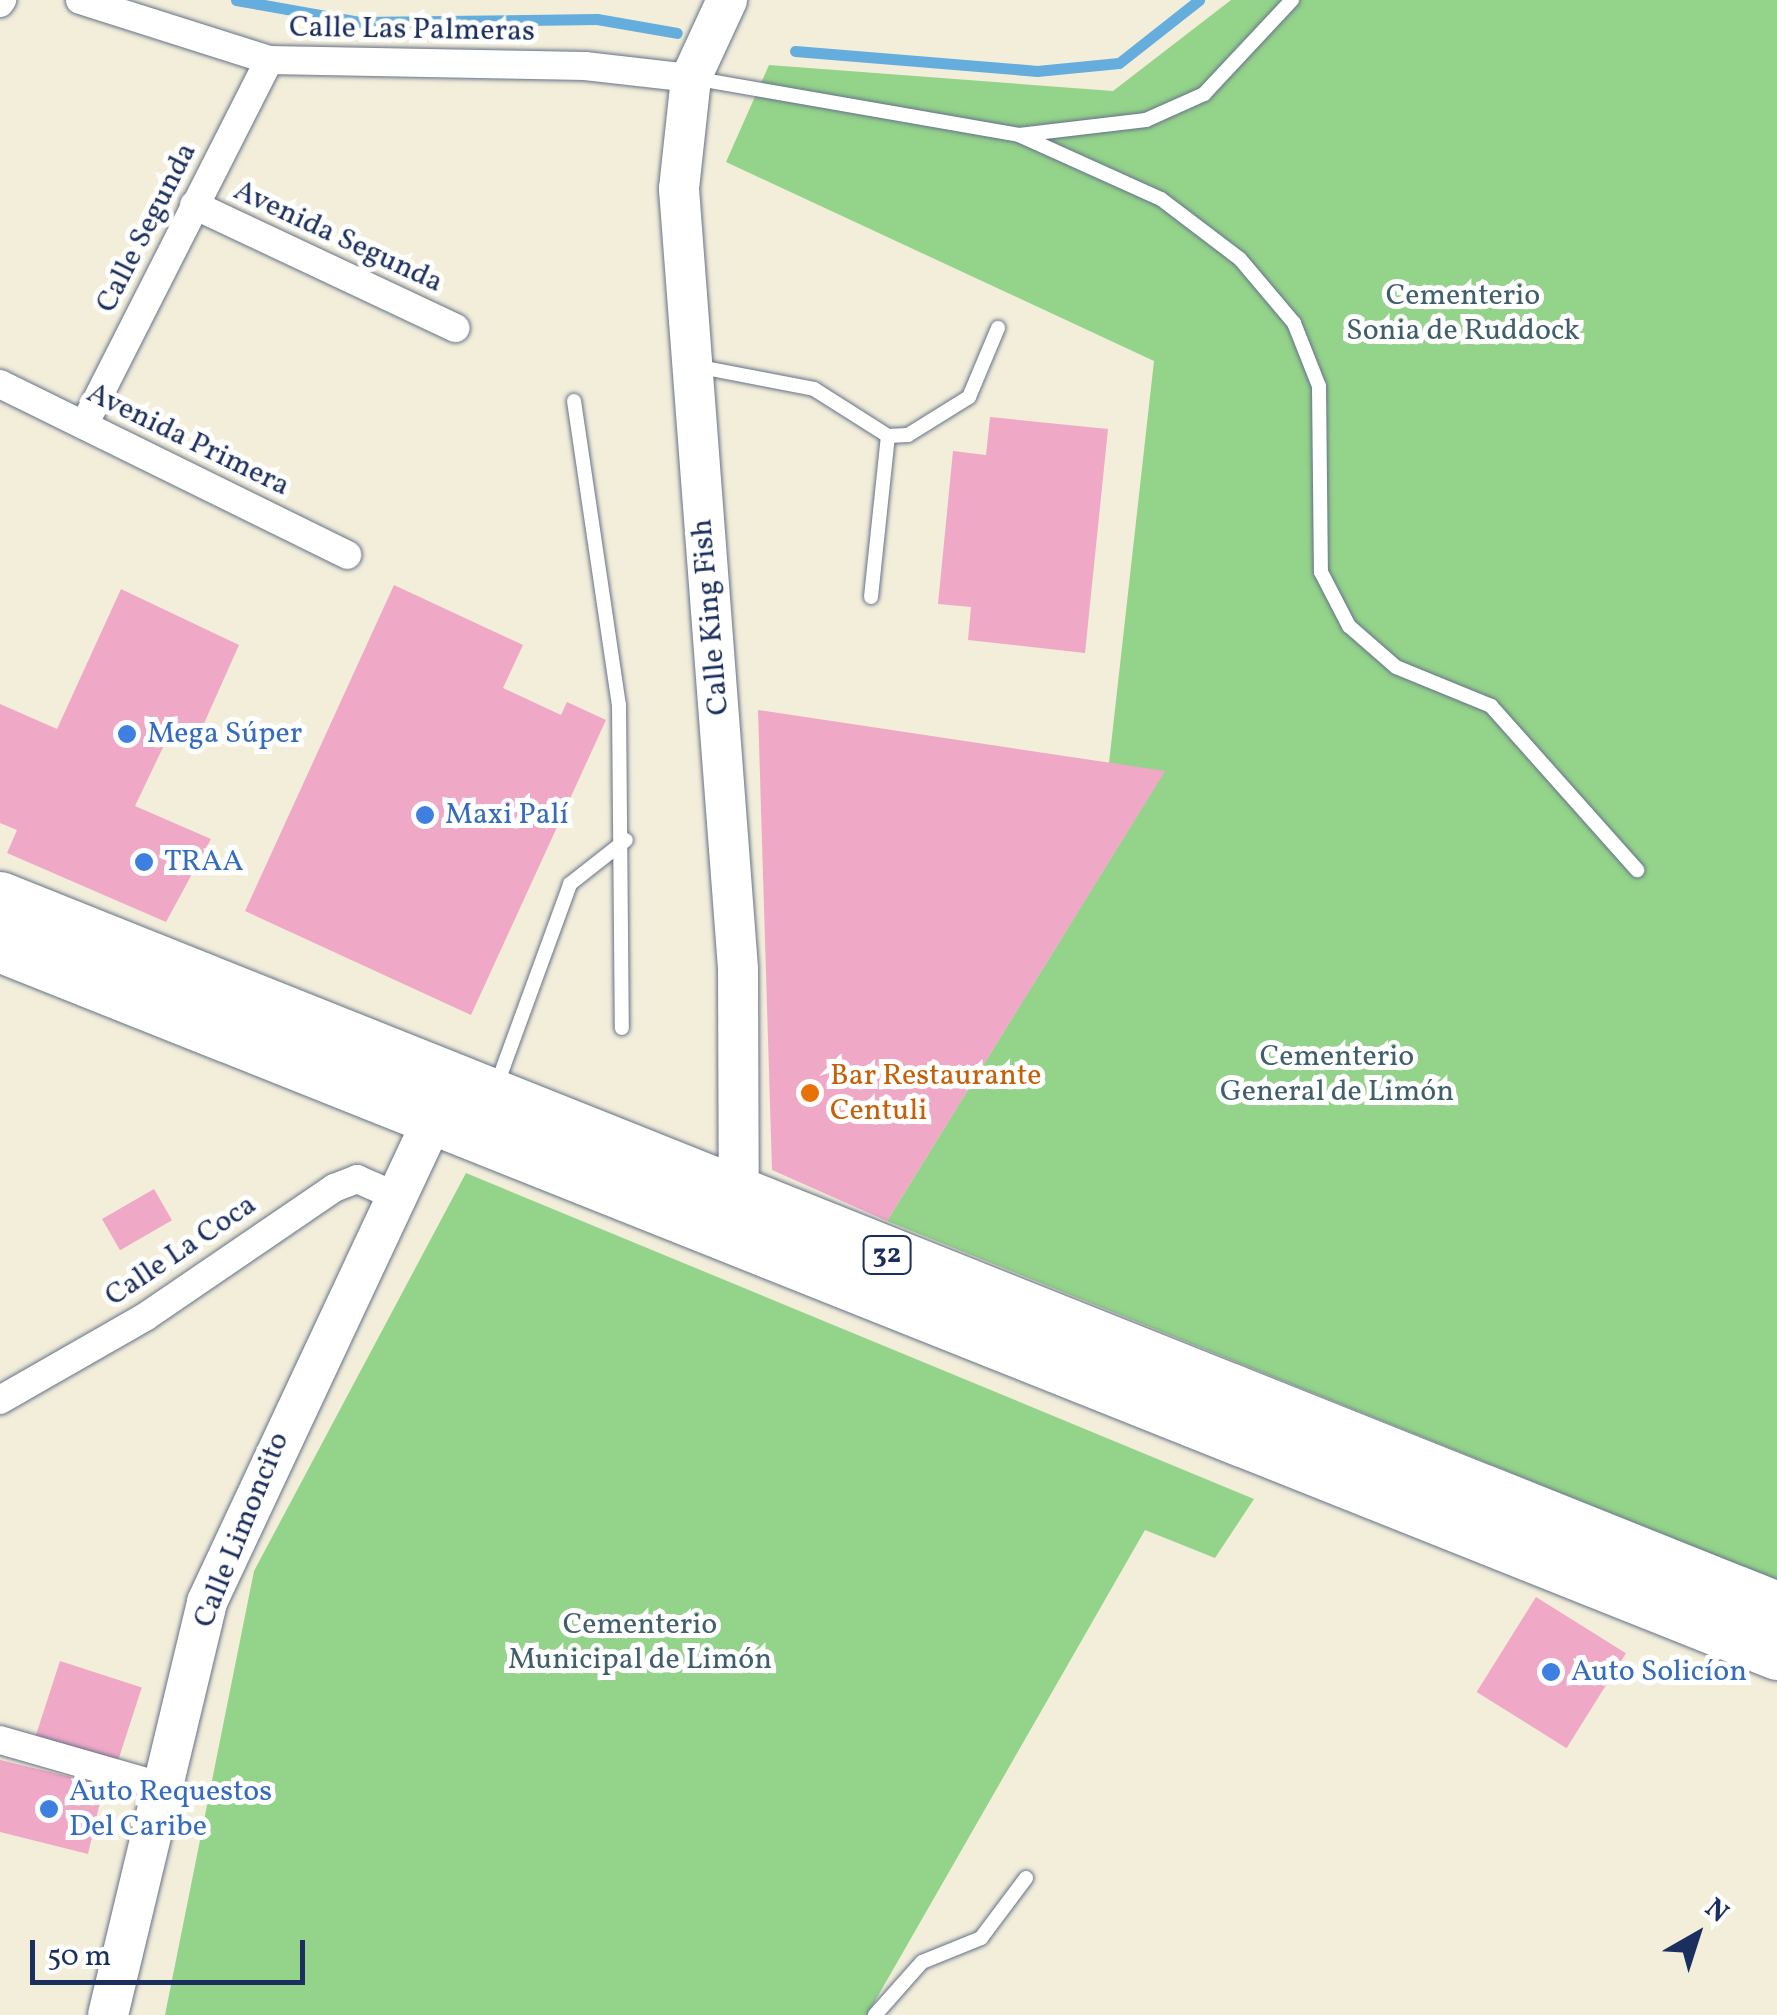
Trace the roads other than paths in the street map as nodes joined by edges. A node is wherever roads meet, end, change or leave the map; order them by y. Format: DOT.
graph roads {
  1 [pos="80,0"];
  2 [pos="727,0"];
  3 [pos="1292,0"];
  4 [pos="268,60"];
  5 [pos="691,78"];
  6 [pos="1018,136"];
  7 [pos="194,204"];
  8 [pos="455,328"];
  9 [pos="998,328"];
  10 [pos="689,365"];
  11 [pos="0,384"];
  12 [pos="574,400"];
  13 [pos="84,426"];
  14 [pos="888,436"];
  15 [pos="347,555"];
  16 [pos="872,597"];
  17 [pos="626,840"];
  18 [pos="1636,870"];
  19 [pos="0,898"];
  20 [pos="0,946"];
  21 [pos="622,1028"];
  22 [pos="462,1092"];
  23 [pos="398,1197"];
  24 [pos="738,1220"];
  25 [pos="0,1400"];
  26 [pos="1777,1608"];
  27 [pos="1777,1654"];
  28 [pos="0,1740"];
  29 [pos="160,1786"];
  30 [pos="1026,1878"];
  31 [pos="108,2015"];
  32 [pos="875,2015"];
  1 -- 4 [label="street, Calle Las Palmeras"];
  2 -- 5 [label="street, Calle King Fish"];
  3 -- 6 [label="lane"];
  4 -- 5 [label="street, Calle Las Palmeras"];
  4 -- 7 [label="street, Calle Segunda"];
  5 -- 6 [label="lane"];
  5 -- 10 [label="street, Calle King Fish"];
  6 -- 18 [label="lane"];
  7 -- 8 [label="street, Avenida Segunda"];
  7 -- 13 [label="street, Calle Segunda"];
  9 -- 14 [label="lane"];
  10 -- 14 [label="lane"];
  10 -- 24 [label="street, Calle King Fish"];
  11 -- 13 [label="street, Avenida Primera"];
  12 -- 17 [label="lane"];
  13 -- 15 [label="street, Avenida Primera"];
  14 -- 16 [label="lane"];
  17 -- 21 [label="lane"];
  17 -- 22 [label="lane"];
  19 -- 22 [label="highway, 32"];
  20 -- 22 [label="highway, 32"];
  22 -- 23 [label="street, Calle Limoncito"];
  22 -- 24 [label="highway, 32"];
  23 -- 25 [label="street, Calle La Coca"];
  23 -- 29 [label="street, Calle Limoncito"];
  24 -- 26 [label="highway, 32"];
  24 -- 27 [label="highway, 32"];
  28 -- 29 [label="street"];
  29 -- 31 [label="street, Calle Limoncito"];
  30 -- 32 [label="lane"];
}
